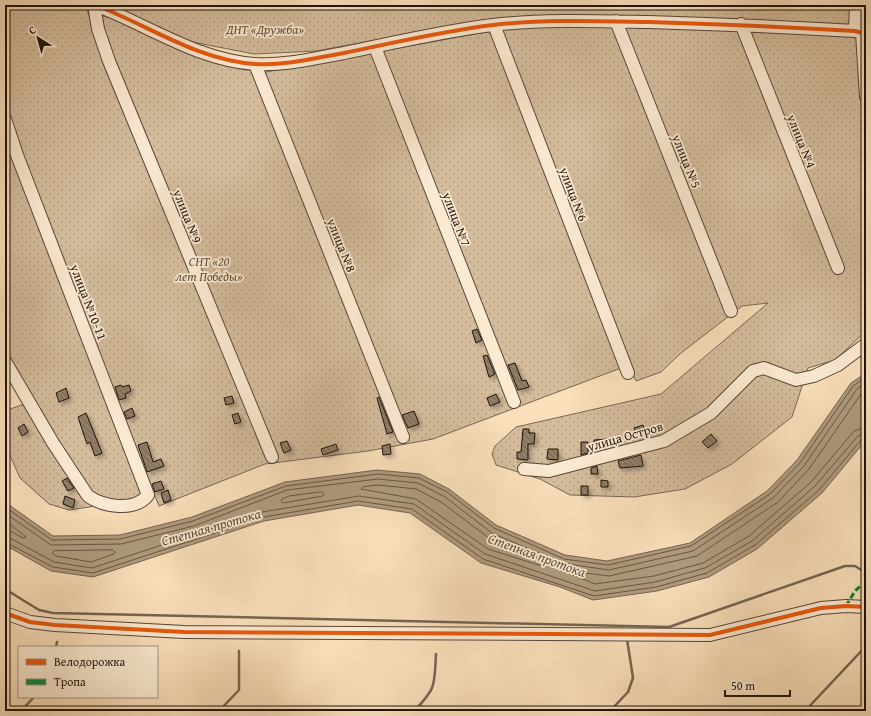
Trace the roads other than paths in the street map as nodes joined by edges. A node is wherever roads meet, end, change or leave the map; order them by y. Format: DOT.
graph roads {
  1 [pos="94,5"];
  2 [pos="856,5"];
  3 [pos="616,21"];
  4 [pos="741,24"];
  5 [pos="494,25"];
  6 [pos="861,33"];
  7 [pos="375,47"];
  8 [pos="255,64"];
  9 [pos="866,92"];
  10 [pos="866,97"];
  11 [pos="5,118"];
  12 [pos="838,268"];
  13 [pos="731,311"];
  14 [pos="866,344"];
  15 [pos="5,361"];
  16 [pos="628,373"];
  17 [pos="514,402"];
  18 [pos="403,437"];
  19 [pos="272,457"];
  20 [pos="524,469"];
  21 [pos="866,607"];
  22 [pos="5,613"];
  1 -- 8 [label="street"];
  1 -- 19 [label="street, улица №9"];
  2 -- 6 [label="street"];
  3 -- 4 [label="street"];
  3 -- 5 [label="street"];
  3 -- 13 [label="street, улица №5"];
  4 -- 6 [label="street"];
  4 -- 12 [label="street, улица №4"];
  5 -- 7 [label="street"];
  5 -- 16 [label="street, улица №6"];
  6 -- 9 [label="street"];
  7 -- 8 [label="street"];
  7 -- 17 [label="street, улица №7"];
  8 -- 18 [label="street, улица №8"];
  9 -- 10 [label="street"];
  11 -- 15 [label="street, улица №10-11"];
  14 -- 20 [label="street, улица Остров"];
  21 -- 22 [label="street"];
}
